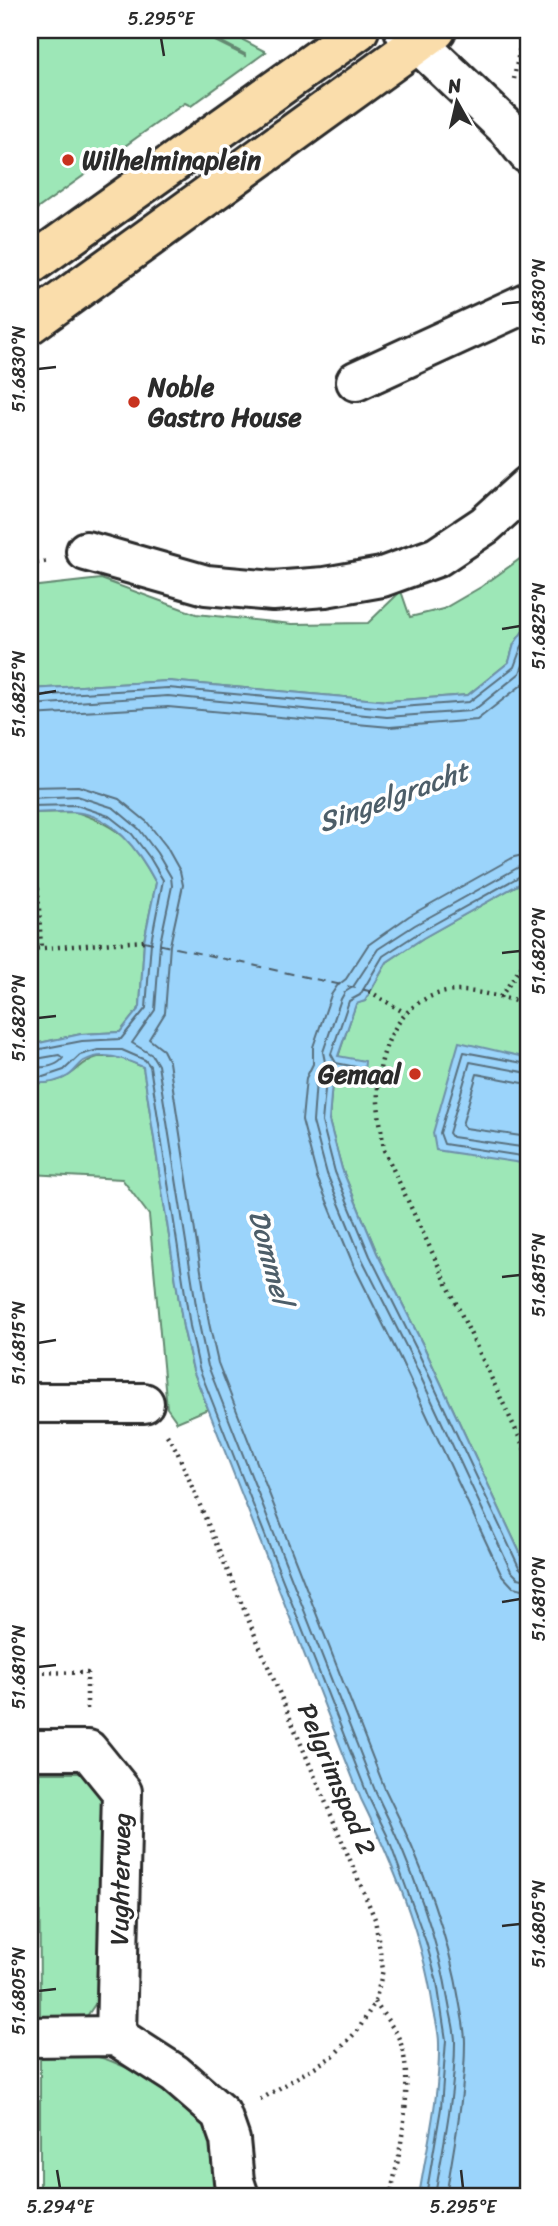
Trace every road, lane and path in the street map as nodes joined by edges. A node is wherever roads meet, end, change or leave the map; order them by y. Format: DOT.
graph roads {
  1 [pos="490,30"];
  2 [pos="523,30"];
  3 [pos="343,34"];
  4 [pos="419,35"];
  5 [pos="366,80"];
  6 [pos="528,154"];
  7 [pos="30,265"];
  8 [pos="528,302"];
  9 [pos="30,324"];
  10 [pos="356,381"];
  11 [pos="528,486"];
  12 [pos="86,551"];
  13 [pos="30,887"];
  14 [pos="144,941"];
  15 [pos="30,949"];
  16 [pos="41,949"];
  17 [pos="528,958"];
  18 [pos="369,991"];
  19 [pos="500,997"];
  20 [pos="528,1004"];
  21 [pos="405,1013"];
  22 [pos="30,1403"];
  23 [pos="144,1403"];
  24 [pos="528,1456"];
  25 [pos="30,1672"];
  26 [pos="30,1750"];
  27 [pos="88,1750"];
  28 [pos="375,2002"];
  29 [pos="116,2036"];
  30 [pos="30,2037"];
  31 [pos="221,2114"];
  32 [pos="239,2196"];
  33 [pos="390,2196"];
  1 -- 2 [label="path"];
  3 -- 5 [label="street"];
  3 -- 7 [label="main road"];
  4 -- 5 [label="main road"];
  4 -- 6 [label="street"];
  5 -- 9 [label="main road"];
  8 -- 10 [label="street"];
  11 -- 12 [label="street"];
  13 -- 16 [label="path"];
  14 -- 16 [label="path"];
  15 -- 16 [label="path"];
  17 -- 19 [label="path"];
  18 -- 21 [label="path"];
  19 -- 20 [label="path"];
  19 -- 21 [label="path"];
  21 -- 24 [label="path"];
  22 -- 23 [label="street"];
  23 -- 28 [label="path, Pelgrimspad 2"];
  25 -- 27 [label="path"];
  26 -- 27 [label="street"];
  27 -- 29 [label="street, Vughterweg"];
  28 -- 31 [label="path, Pelgrimspad 2"];
  28 -- 33 [label="path"];
  29 -- 30 [label="street"];
  29 -- 31 [label="street"];
  31 -- 32 [label="street"];
}
